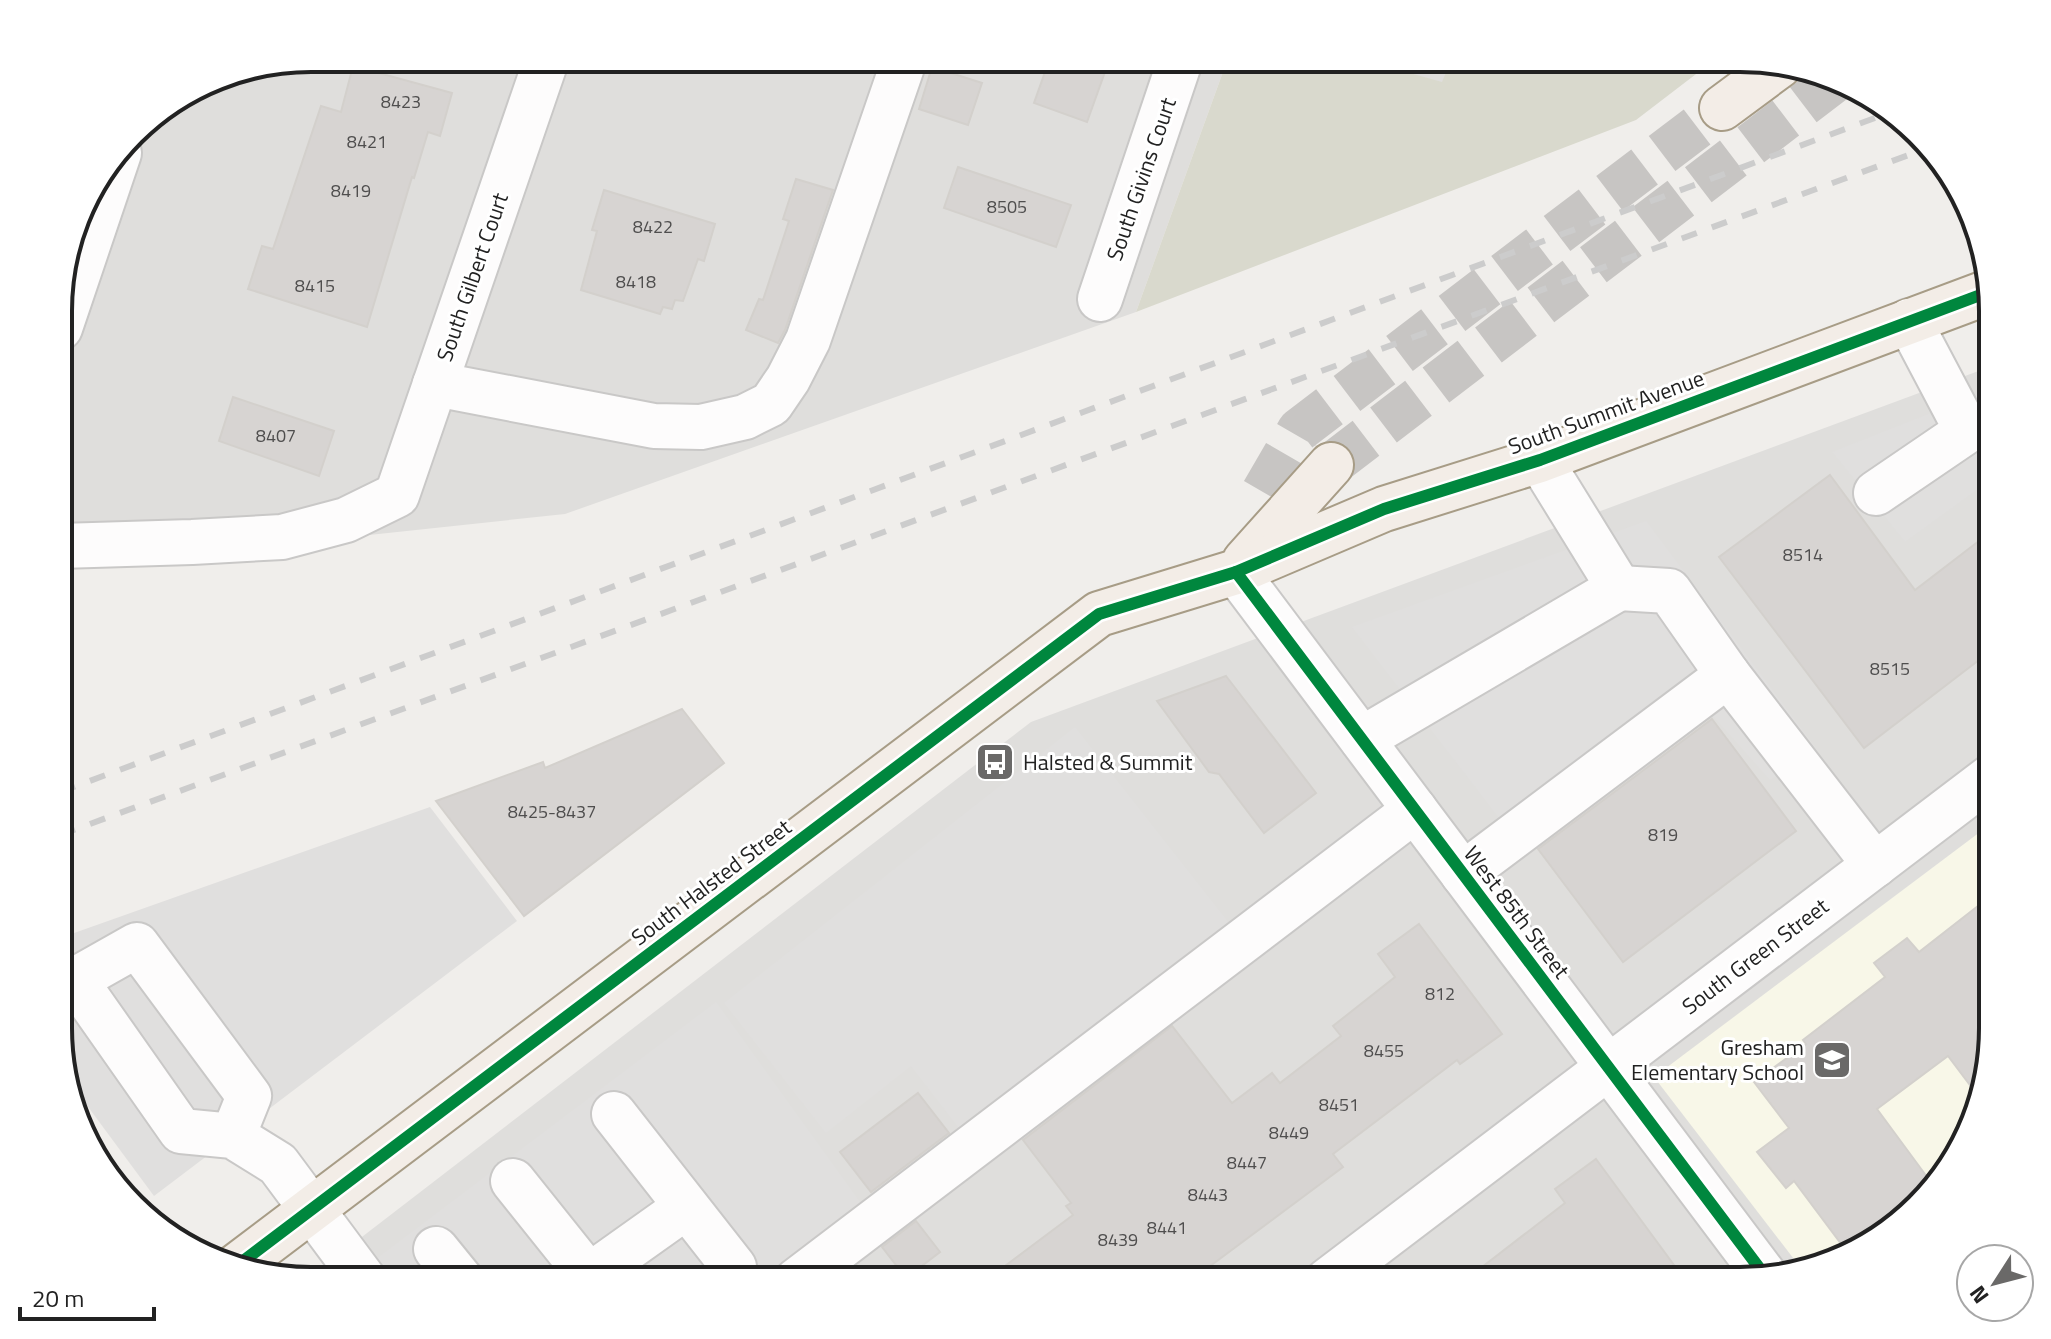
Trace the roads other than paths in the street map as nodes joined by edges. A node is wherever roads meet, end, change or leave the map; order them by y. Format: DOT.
graph roads {
  1 [pos="542,72"];
  2 [pos="900,72"];
  3 [pos="1176,72"];
  4 [pos="1768,74"];
  5 [pos="1722,108"];
  6 [pos="109,183"];
  7 [pos="73,288"];
  8 [pos="1978,296"];
  9 [pos="1100,299"];
  10 [pos="1909,321"];
  11 [pos="435,384"];
  12 [pos="1978,421"];
  13 [pos="1978,425"];
  14 [pos="1540,460"];
  15 [pos="1331,465"];
  16 [pos="1263,492"];
  17 [pos="1876,493"];
  18 [pos="72,546"];
  19 [pos="1236,572"];
  20 [pos="1619,588"];
  21 [pos="1728,675"];
  22 [pos="1362,739"];
  23 [pos="1978,787"];
  24 [pos="1415,810"];
  25 [pos="1875,865"];
  26 [pos="1463,874"];
  27 [pos="1609,1067"];
  28 [pos="614,1114"];
  29 [pos="233,1136"];
  30 [pos="513,1181"];
  31 [pos="686,1207"];
  32 [pos="312,1209"];
  33 [pos="247,1258"];
  34 [pos="1346,1266"];
  35 [pos="1758,1266"];
  36 [pos="355,1267"];
  37 [pos="579,1267"];
  38 [pos="605,1267"];
  39 [pos="734,1267"];
  40 [pos="815,1267"];
  1 -- 11 [label="street, South Gilbert Court"];
  2 -- 11 [label="street"];
  3 -- 9 [label="street, South Givins Court"];
  4 -- 5 [label="main road"];
  6 -- 7 [label="street"];
  8 -- 10 [label="main road, South Summit Avenue"];
  10 -- 12 [label="street"];
  10 -- 14 [label="main road, South Summit Avenue"];
  11 -- 18 [label="street, South Gilbert Court"];
  13 -- 17 [label="street"];
  14 -- 19 [label="main road, South Summit Avenue"];
  14 -- 20 [label="street"];
  15 -- 19 [label="main road"];
  16 -- 19 [label="main road"];
  19 -- 22 [label="street, West 85th Street"];
  19 -- 32 [label="main road, South Halsted Street"];
  20 -- 21 [label="street"];
  20 -- 22 [label="street"];
  21 -- 25 [label="street"];
  21 -- 26 [label="street"];
  22 -- 24 [label="street, West 85th Street"];
  23 -- 25 [label="street, South Green Street"];
  24 -- 26 [label="street, West 85th Street"];
  24 -- 40 [label="street"];
  25 -- 27 [label="street, South Green Street"];
  26 -- 27 [label="street, West 85th Street"];
  27 -- 34 [label="street, South Green Street"];
  27 -- 35 [label="street, West 85th Street"];
  28 -- 31 [label="street"];
  29 -- 32 [label="street"];
  30 -- 37 [label="street"];
  31 -- 38 [label="street"];
  31 -- 39 [label="street"];
  32 -- 33 [label="main road, South Halsted Street"];
  32 -- 36 [label="street"];
}
